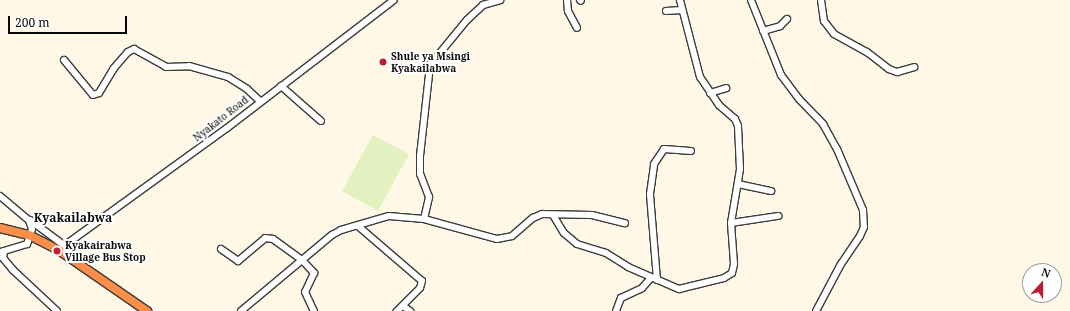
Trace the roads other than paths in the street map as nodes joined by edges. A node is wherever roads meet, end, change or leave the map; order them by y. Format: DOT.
graph roads {
  1 [pos="394,0"];
  2 [pos="500,0"];
  3 [pos="567,0"];
  4 [pos="680,0"];
  5 [pos="751,0"];
  6 [pos="821,0"];
  7 [pos="682,10"];
  8 [pos="666,11"];
  9 [pos="787,19"];
  10 [pos="577,28"];
  11 [pos="763,31"];
  12 [pos="64,60"];
  13 [pos="914,67"];
  14 [pos="281,86"];
  15 [pos="726,88"];
  16 [pos="710,93"];
  17 [pos="260,101"];
  18 [pos="321,121"];
  19 [pos="691,151"];
  20 [pos="738,184"];
  21 [pos="770,191"];
  22 [pos="0,196"];
  23 [pos="553,215"];
  24 [pos="778,216"];
  25 [pos="424,219"];
  26 [pos="29,220"];
  27 [pos="625,223"];
  28 [pos="730,223"];
  29 [pos="358,226"];
  30 [pos="0,228"];
  31 [pos="31,236"];
  32 [pos="62,249"];
  33 [pos="221,249"];
  34 [pos="2,252"];
  35 [pos="302,260"];
  36 [pos="654,279"];
  37 [pos="403,306"];
  38 [pos="57,311"];
  39 [pos="147,311"];
  40 [pos="242,311"];
  41 [pos="314,311"];
  42 [pos="397,311"];
  43 [pos="410,311"];
  44 [pos="616,311"];
  45 [pos="816,311"];
  1 -- 14 [label="street, Nyakato Road"];
  2 -- 25 [label="street"];
  3 -- 10 [label="street"];
  4 -- 7 [label="street"];
  5 -- 11 [label="street"];
  6 -- 13 [label="street"];
  7 -- 8 [label="street"];
  7 -- 16 [label="street"];
  9 -- 11 [label="street"];
  11 -- 45 [label="street"];
  12 -- 17 [label="street"];
  14 -- 17 [label="street, Nyakato Road"];
  14 -- 18 [label="street"];
  15 -- 16 [label="street"];
  16 -- 20 [label="street"];
  17 -- 32 [label="street, Nyakato Road"];
  19 -- 36 [label="street"];
  20 -- 21 [label="street"];
  20 -- 28 [label="street"];
  22 -- 26 [label="street"];
  23 -- 25 [label="street"];
  23 -- 27 [label="street"];
  23 -- 36 [label="street"];
  24 -- 28 [label="street"];
  25 -- 29 [label="street"];
  26 -- 31 [label="street"];
  26 -- 32 [label="street"];
  28 -- 36 [label="street"];
  29 -- 35 [label="street"];
  29 -- 37 [label="street"];
  30 -- 31 [label="highway"];
  31 -- 32 [label="highway"];
  31 -- 34 [label="street"];
  32 -- 39 [label="highway"];
  33 -- 35 [label="street"];
  34 -- 38 [label="street"];
  35 -- 40 [label="street"];
  35 -- 41 [label="street"];
  36 -- 44 [label="street"];
  37 -- 42 [label="street"];
  37 -- 43 [label="street"];
}
